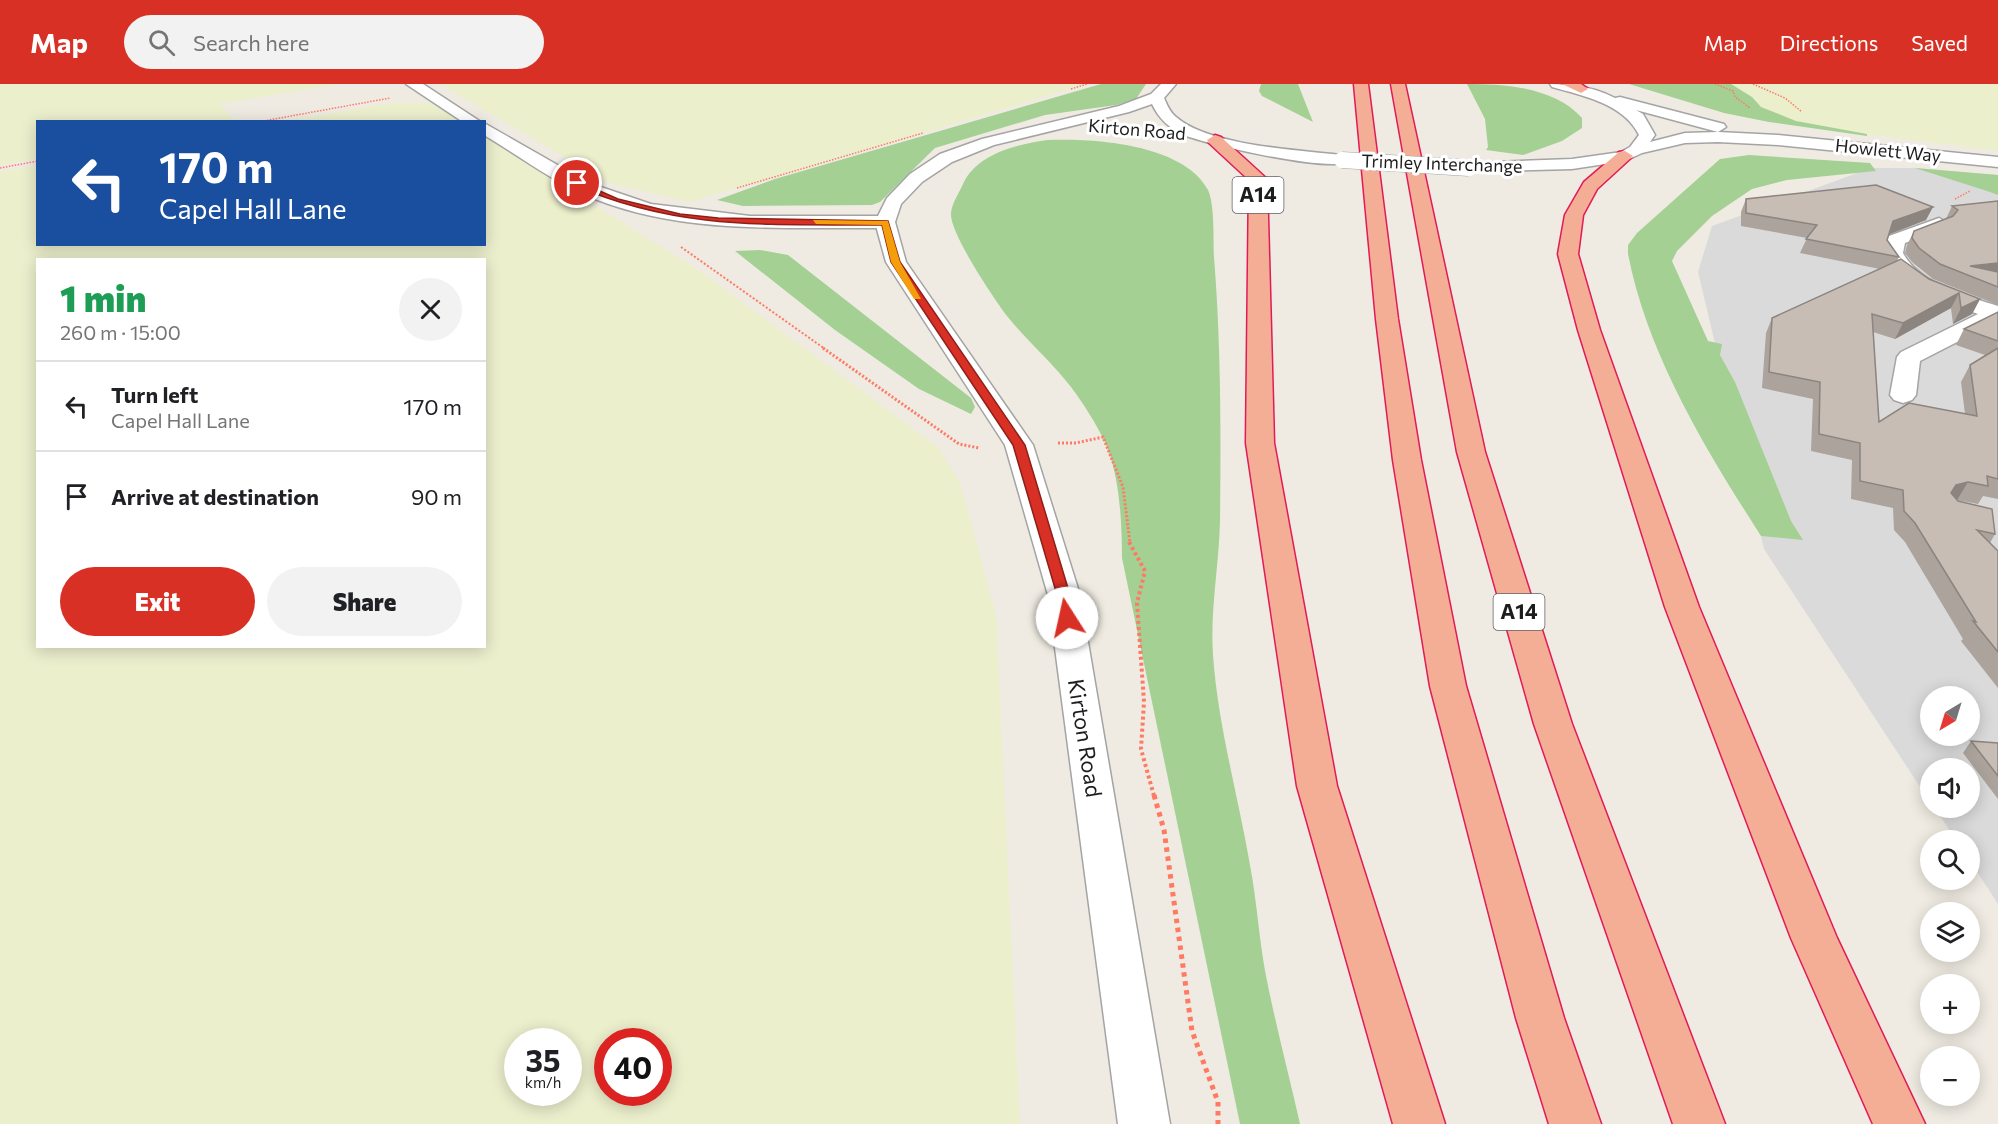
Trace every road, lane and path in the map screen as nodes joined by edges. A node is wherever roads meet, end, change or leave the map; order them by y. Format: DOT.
graph roads {
  1 [pos="1087,84"];
  2 [pos="1169,84"];
  3 [pos="1361,84"];
  4 [pos="1398,84"];
  5 [pos="1557,84"];
  6 [pos="1575,86"];
  7 [pos="419,88"];
  8 [pos="1065,91"];
  9 [pos="1598,95"];
  10 [pos="1156,97"];
  11 [pos="267,120"];
  12 [pos="471,120"];
  13 [pos="1118,125"];
  14 [pos="1037,128"];
  15 [pos="486,129"];
  16 [pos="1154,129"];
  17 [pos="928,131"];
  18 [pos="1208,137"];
  19 [pos="1778,140"];
  20 [pos="1630,153"];
  21 [pos="36,161"];
  22 [pos="1998,162"];
  23 [pos="0,168"];
  24 [pos="735,188"];
  25 [pos="885,222"];
  26 [pos="1940,224"];
  27 [pos="1997,313"];
  28 [pos="1903,395"];
  29 [pos="1144,1124"];
  30 [pos="1419,1124"];
  31 [pos="1575,1124"];
  32 [pos="1699,1124"];
  33 [pos="1899,1124"];
  1 -- 8 [label="path"];
  2 -- 10 [label="street"];
  3 -- 31 [label="highway"];
  4 -- 32 [label="highway, A14"];
  5 -- 6 [label="street"];
  6 -- 9 [label="street"];
  7 -- 11 [label="path"];
  7 -- 12 [label="street"];
  9 -- 19 [label="street, Howlett Way"];
  9 -- 20 [label="street"];
  10 -- 14 [label="street, Kirton Road"];
  10 -- 18 [label="street, Trimley Interchange"];
  13 -- 14 [label="street, Kirton Road"];
  14 -- 25 [label="street, Kirton Road"];
  15 -- 25 [label="street"];
  16 -- 18 [label="street, Kirton Road"];
  17 -- 24 [label="path"];
  18 -- 20 [label="street, Trimley Interchange, bridge"];
  18 -- 30 [label="highway, A14"];
  19 -- 20 [label="street, Howlett Way"];
  19 -- 22 [label="street, Howlett Way"];
  20 -- 33 [label="highway"];
  21 -- 23 [label="path"];
  25 -- 29 [label="street, Kirton Road"];
  26 -- 27 [label="street"];
  27 -- 28 [label="street"];
}
